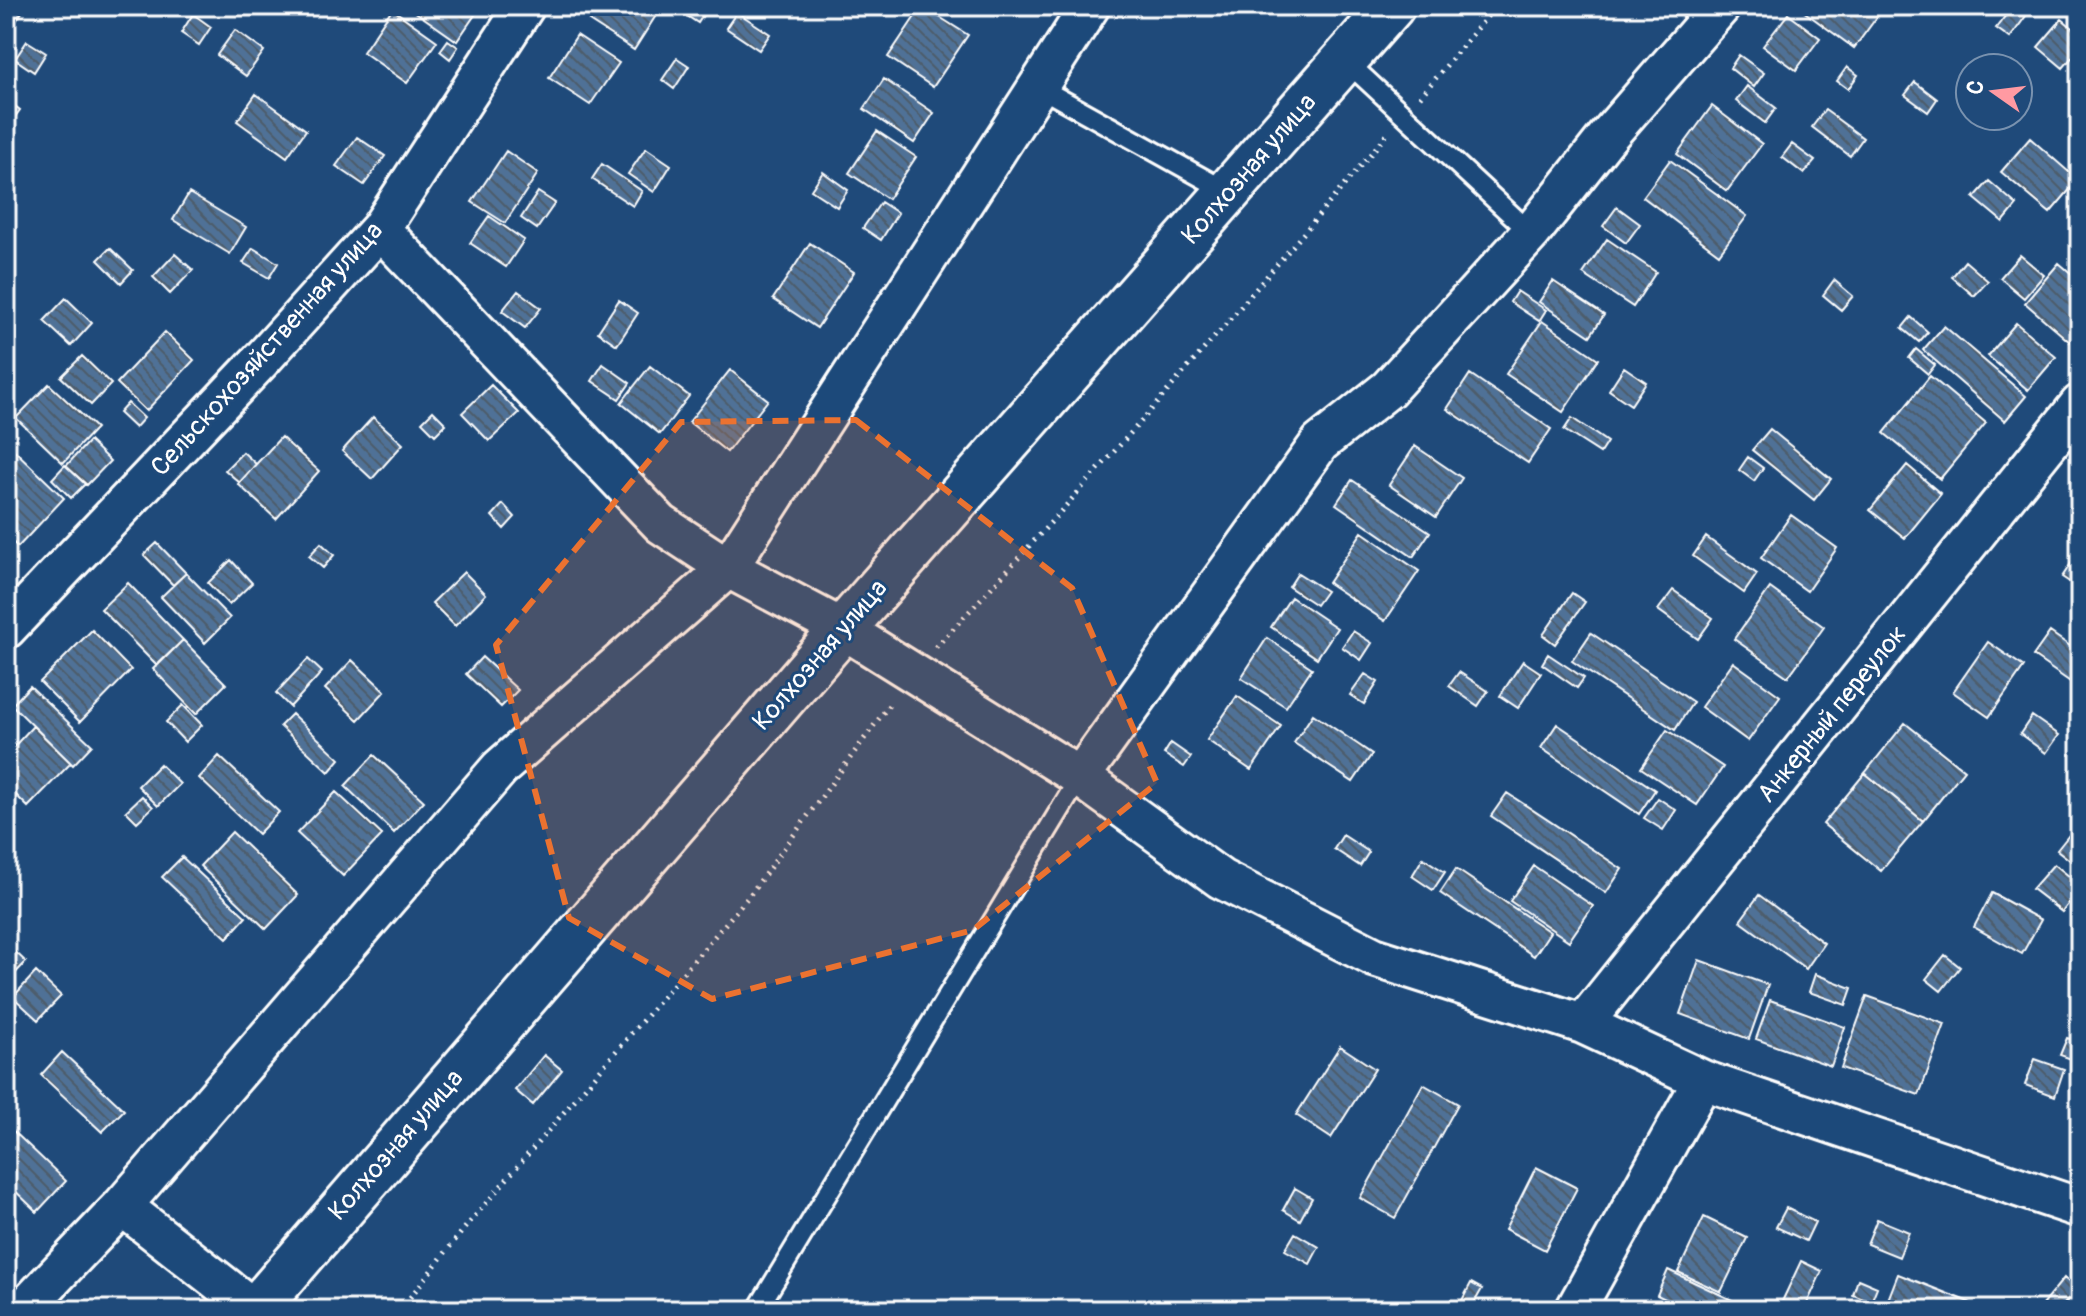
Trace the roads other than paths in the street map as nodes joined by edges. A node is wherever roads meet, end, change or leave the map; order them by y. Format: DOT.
graph roads {
  1 [pos="525,6"];
  2 [pos="1090,6"];
  3 [pos="1392,6"];
  4 [pos="1721,6"];
  5 [pos="1345,60"];
  6 [pos="1037,86"];
  7 [pos="1228,192"];
  8 [pos="380,229"];
  9 [pos="1531,233"];
  10 [pos="2080,404"];
  11 [pos="728,568"];
  12 [pos="6,629"];
  13 [pos="843,629"];
  14 [pos="1080,777"];
  15 [pos="1583,1024"];
  16 [pos="1703,1080"];
  17 [pos="122,1206"];
  18 [pos="2080,1208"];
  19 [pos="23,1310"];
  20 [pos="255,1310"];
  21 [pos="757,1310"];
  22 [pos="1575,1310"];
  1 -- 8 [label="street, Сельскохозяйственная улица"];
  2 -- 6 [label="street"];
  3 -- 5 [label="main road, Колхозная улица"];
  4 -- 9 [label="street"];
  5 -- 7 [label="main road, Колхозная улица"];
  5 -- 9 [label="lane"];
  6 -- 7 [label="lane"];
  6 -- 11 [label="street"];
  7 -- 13 [label="main road, Колхозная улица"];
  8 -- 11 [label="street"];
  8 -- 12 [label="street, Сельскохозяйственная улица"];
  9 -- 14 [label="street"];
  10 -- 15 [label="street, Анкерный переулок"];
  11 -- 13 [label="street"];
  11 -- 17 [label="street"];
  13 -- 14 [label="street"];
  13 -- 20 [label="main road, Колхозная улица"];
  14 -- 15 [label="street"];
  14 -- 21 [label="lane"];
  15 -- 16 [label="street"];
  16 -- 18 [label="street"];
  16 -- 22 [label="street"];
  17 -- 19 [label="street"];
  17 -- 20 [label="street"];
}
